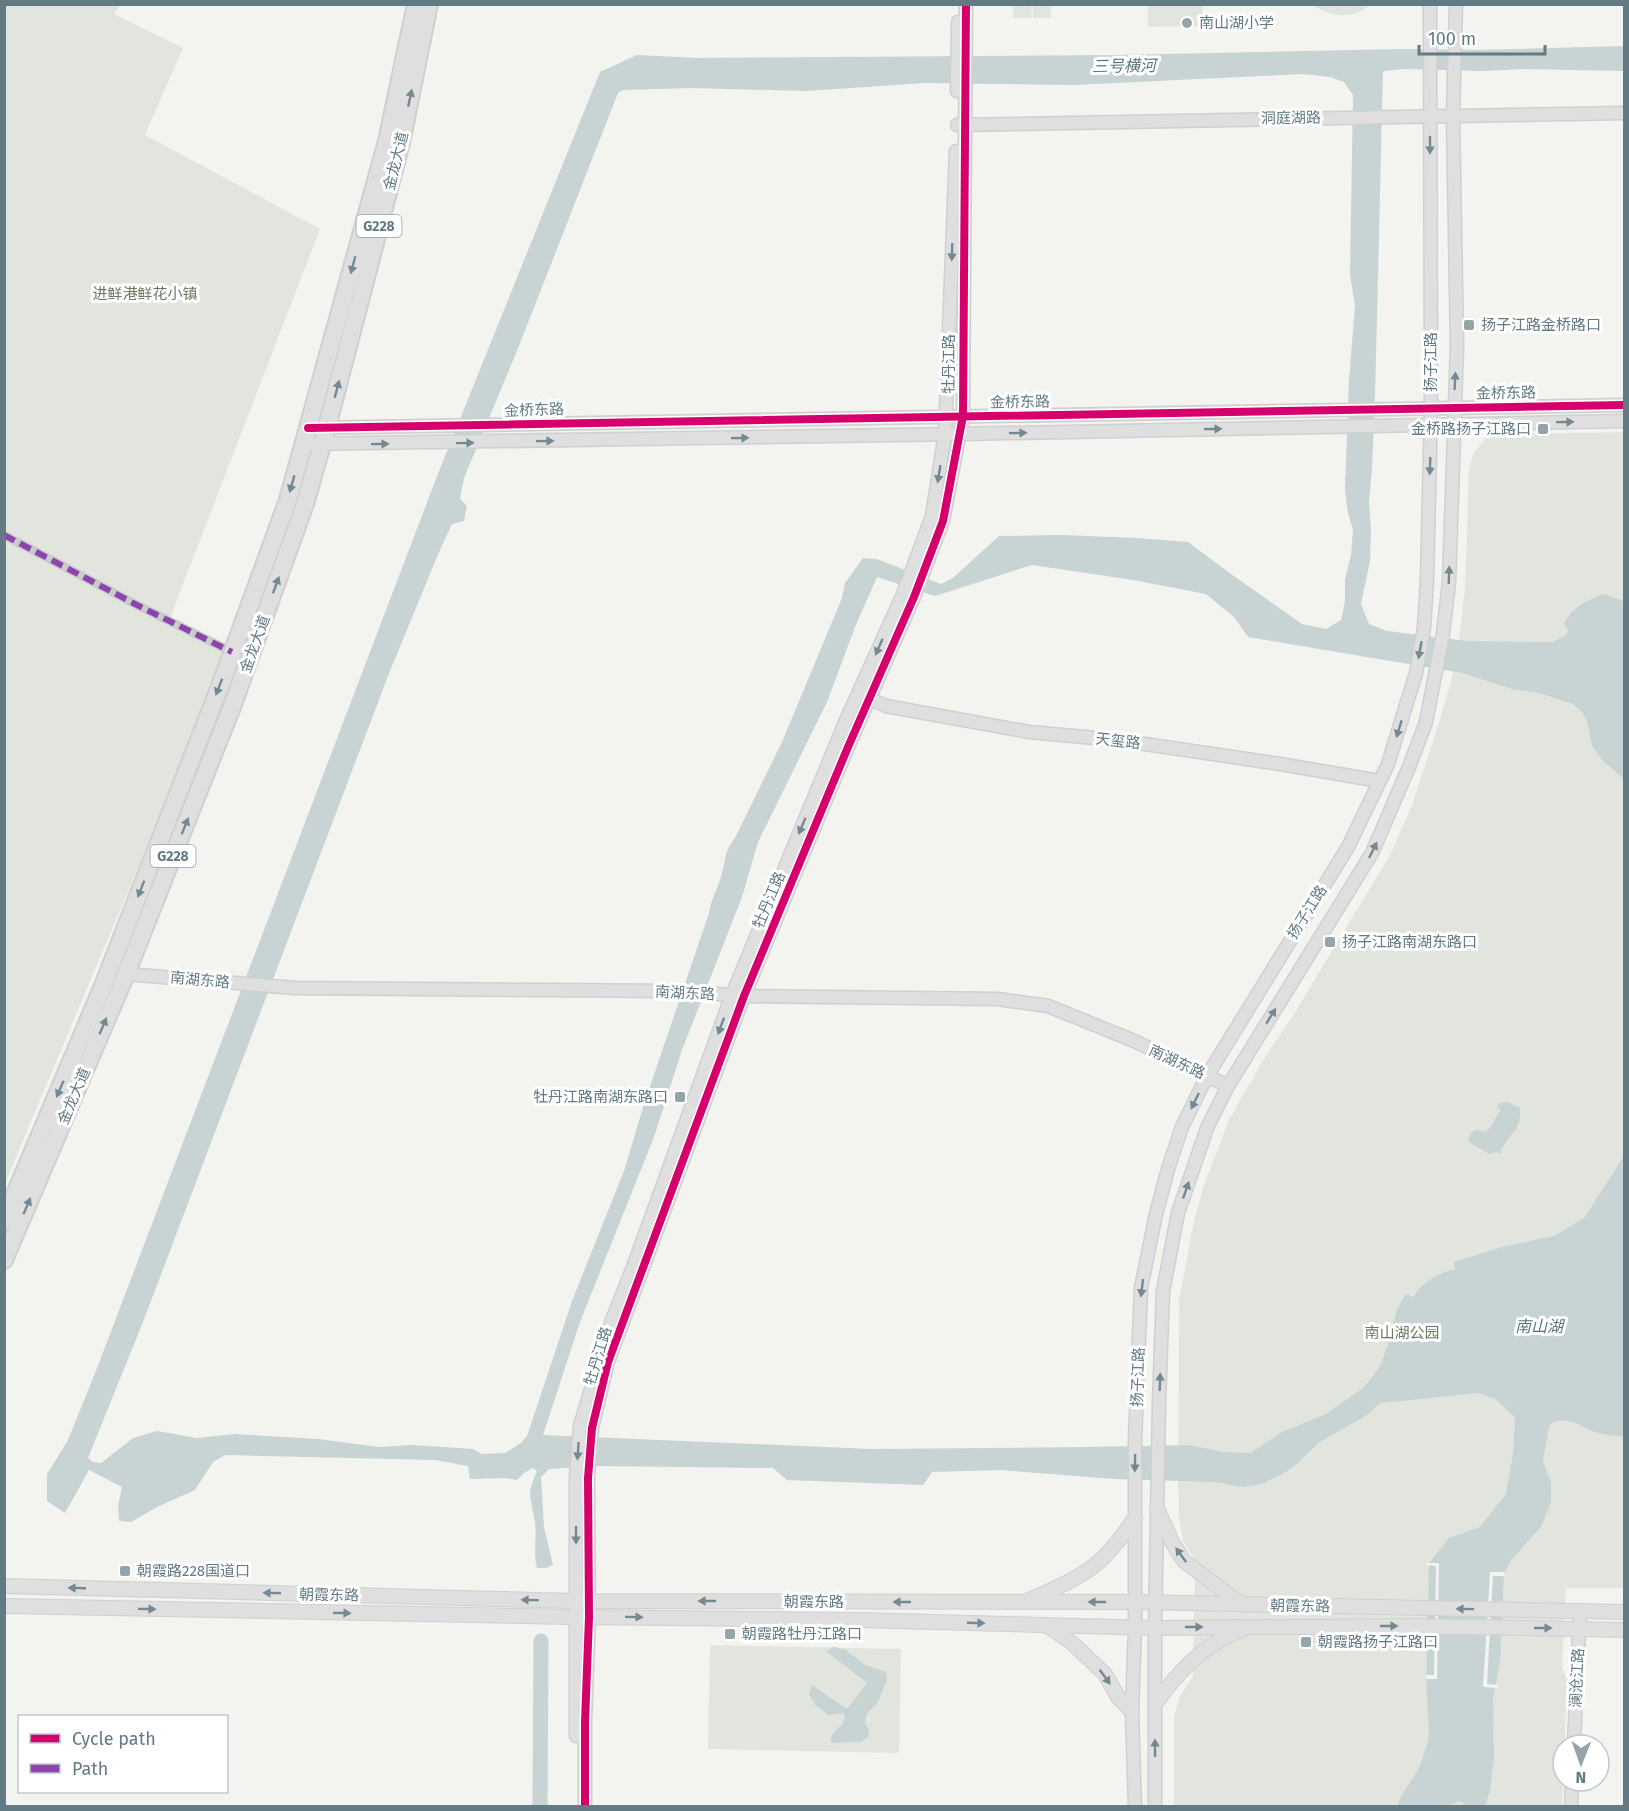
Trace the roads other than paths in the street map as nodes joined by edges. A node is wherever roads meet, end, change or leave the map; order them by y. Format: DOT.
graph roads {
  1 [pos="958,4"];
  2 [pos="966,4"];
  3 [pos="1430,4"];
  4 [pos="1456,4"];
  5 [pos="427,6"];
  6 [pos="962,49"];
  7 [pos="1624,113"];
  8 [pos="1430,116"];
  9 [pos="1453,116"];
  10 [pos="961,125"];
  11 [pos="1624,405"];
  12 [pos="1431,408"];
  13 [pos="1454,408"];
  14 [pos="946,416"];
  15 [pos="963,416"];
  16 [pos="1624,421"];
  17 [pos="1453,425"];
  18 [pos="1431,426"];
  19 [pos="327,427"];
  20 [pos="308,428"];
  21 [pos="945,434"];
  22 [pos="959,434"];
  23 [pos="303,444"];
  24 [pos="322,445"];
  25 [pos="4,535"];
  26 [pos="919,570"];
  27 [pos="232,652"];
  28 [pos="864,696"];
  29 [pos="1380,781"];
  30 [pos="126,974"];
  31 [pos="738,996"];
  32 [pos="1207,1076"];
  33 [pos="1228,1086"];
  34 [pos="4,1221"];
  35 [pos="4,1260"];
  36 [pos="1158,1508"];
  37 [pos="1134,1518"];
  38 [pos="4,1586"];
  39 [pos="582,1601"];
  40 [pos="1026,1602"];
  41 [pos="1135,1602"];
  42 [pos="1156,1603"];
  43 [pos="1242,1605"];
  44 [pos="4,1606"];
  45 [pos="1580,1611"];
  46 [pos="1624,1612"];
  47 [pos="582,1617"];
  48 [pos="1046,1625"];
  49 [pos="1135,1627"];
  50 [pos="1247,1627"];
  51 [pos="1155,1628"];
  52 [pos="1579,1629"];
  53 [pos="1624,1630"];
  54 [pos="1155,1704"];
  55 [pos="1132,1711"];
  56 [pos="1575,1733"];
  57 [pos="577,1806"];
  58 [pos="585,1806"];
  59 [pos="1136,1806"];
  60 [pos="1155,1806"];
  1 -- 6 [label="street, 牡丹江路"];
  2 -- 6 [label="street, 牡丹江路"];
  3 -- 8 [label="street, 扬子江路"];
  4 -- 9 [label="street, 扬子江路"];
  19 -- 5 [label="highway, 金龙大道 / G228, one-way"];
  5 -- 20 [label="highway, 金龙大道 / G228, one-way"];
  6 -- 10 [label="street, 牡丹江路"];
  7 -- 9 [label="street, 洞庭湖路"];
  8 -- 9 [label="street, 洞庭湖路"];
  8 -- 10 [label="street, 洞庭湖路"];
  8 -- 12 [label="street, 扬子江路, one-way"];
  13 -- 9 [label="street, 扬子江路, one-way"];
  10 -- 14 [label="street, 牡丹江路, one-way"];
  10 -- 15 [label="street, 牡丹江路"];
  11 -- 13 [label="street, 金桥东路"];
  12 -- 13 [label="street, 金桥东路"];
  12 -- 15 [label="street, 金桥东路"];
  12 -- 18 [label="street, 扬子江路"];
  13 -- 17 [label="street, 扬子江路"];
  14 -- 15 [label="street, 金桥东路"];
  14 -- 19 [label="street, 金桥东路"];
  14 -- 21 [label="street, 牡丹江路"];
  15 -- 22 [label="street, 牡丹江路"];
  17 -- 16 [label="street, 金桥东路, one-way"];
  17 -- 18 [label="street, 金桥东路"];
  33 -- 17 [label="street, 扬子江路, one-way"];
  22 -- 18 [label="street, 金桥东路, one-way"];
  18 -- 29 [label="street, 扬子江路, one-way"];
  19 -- 20 [label="street, 金桥东路"];
  19 -- 24 [label="highway, 金龙大道 / G228"];
  20 -- 23 [label="highway, 金龙大道 / G228"];
  21 -- 22 [label="street, 金桥东路"];
  24 -- 21 [label="street, 金桥东路, one-way"];
  21 -- 26 [label="street, 牡丹江路, one-way"];
  22 -- 26 [label="street, 牡丹江路"];
  23 -- 24 [label="street, 金桥东路"];
  23 -- 27 [label="highway, 金龙大道 / G228, one-way"];
  30 -- 24 [label="highway, 金龙大道 / G228, one-way"];
  25 -- 27 [label="street"];
  26 -- 28 [label="street, 牡丹江路"];
  27 -- 34 [label="highway, 金龙大道 / G228, one-way"];
  28 -- 29 [label="street, 天玺路"];
  28 -- 31 [label="street, 牡丹江路"];
  29 -- 32 [label="street, 扬子江路"];
  30 -- 31 [label="street, 南湖东路"];
  35 -- 30 [label="highway, 金龙大道 / G228, one-way"];
  31 -- 32 [label="street, 南湖东路"];
  31 -- 39 [label="street, 牡丹江路"];
  32 -- 33 [label="street, 南湖东路"];
  32 -- 37 [label="street, 扬子江路, one-way"];
  36 -- 33 [label="street, 扬子江路, one-way"];
  36 -- 42 [label="street, 扬子江路"];
  43 -- 36 [label="main road, one-way"];
  37 -- 40 [label="main road"];
  37 -- 41 [label="street, 扬子江路"];
  39 -- 38 [label="main road, 朝霞东路, one-way"];
  40 -- 39 [label="main road, 朝霞东路, one-way"];
  39 -- 47 [label="street, 牡丹江路"];
  41 -- 40 [label="main road, 朝霞东路, one-way"];
  41 -- 42 [label="main road, 朝霞东路"];
  41 -- 49 [label="street, 扬子江路"];
  42 -- 43 [label="main road, 朝霞东路"];
  42 -- 51 [label="street, 扬子江路"];
  45 -- 43 [label="main road, 朝霞东路, one-way"];
  44 -- 47 [label="main road, 朝霞东路, one-way"];
  45 -- 46 [label="main road, 朝霞东路"];
  45 -- 52 [label="street, 澜沧江路"];
  47 -- 48 [label="main road, 朝霞东路, one-way"];
  47 -- 57 [label="street, 牡丹江路"];
  47 -- 58 [label="street, 牡丹江路"];
  48 -- 49 [label="main road, 朝霞东路"];
  48 -- 55 [label="main road, one-way"];
  49 -- 51 [label="main road, 朝霞东路"];
  49 -- 55 [label="street, 扬子江路"];
  51 -- 50 [label="main road, 朝霞东路, one-way"];
  50 -- 52 [label="main road, 朝霞东路, one-way"];
  50 -- 54 [label="main road"];
  51 -- 54 [label="street, 扬子江路"];
  52 -- 53 [label="main road, 朝霞东路"];
  52 -- 56 [label="street, 澜沧江路"];
  60 -- 54 [label="street, 扬子江路, one-way"];
  55 -- 59 [label="street, 扬子江路"];
}
